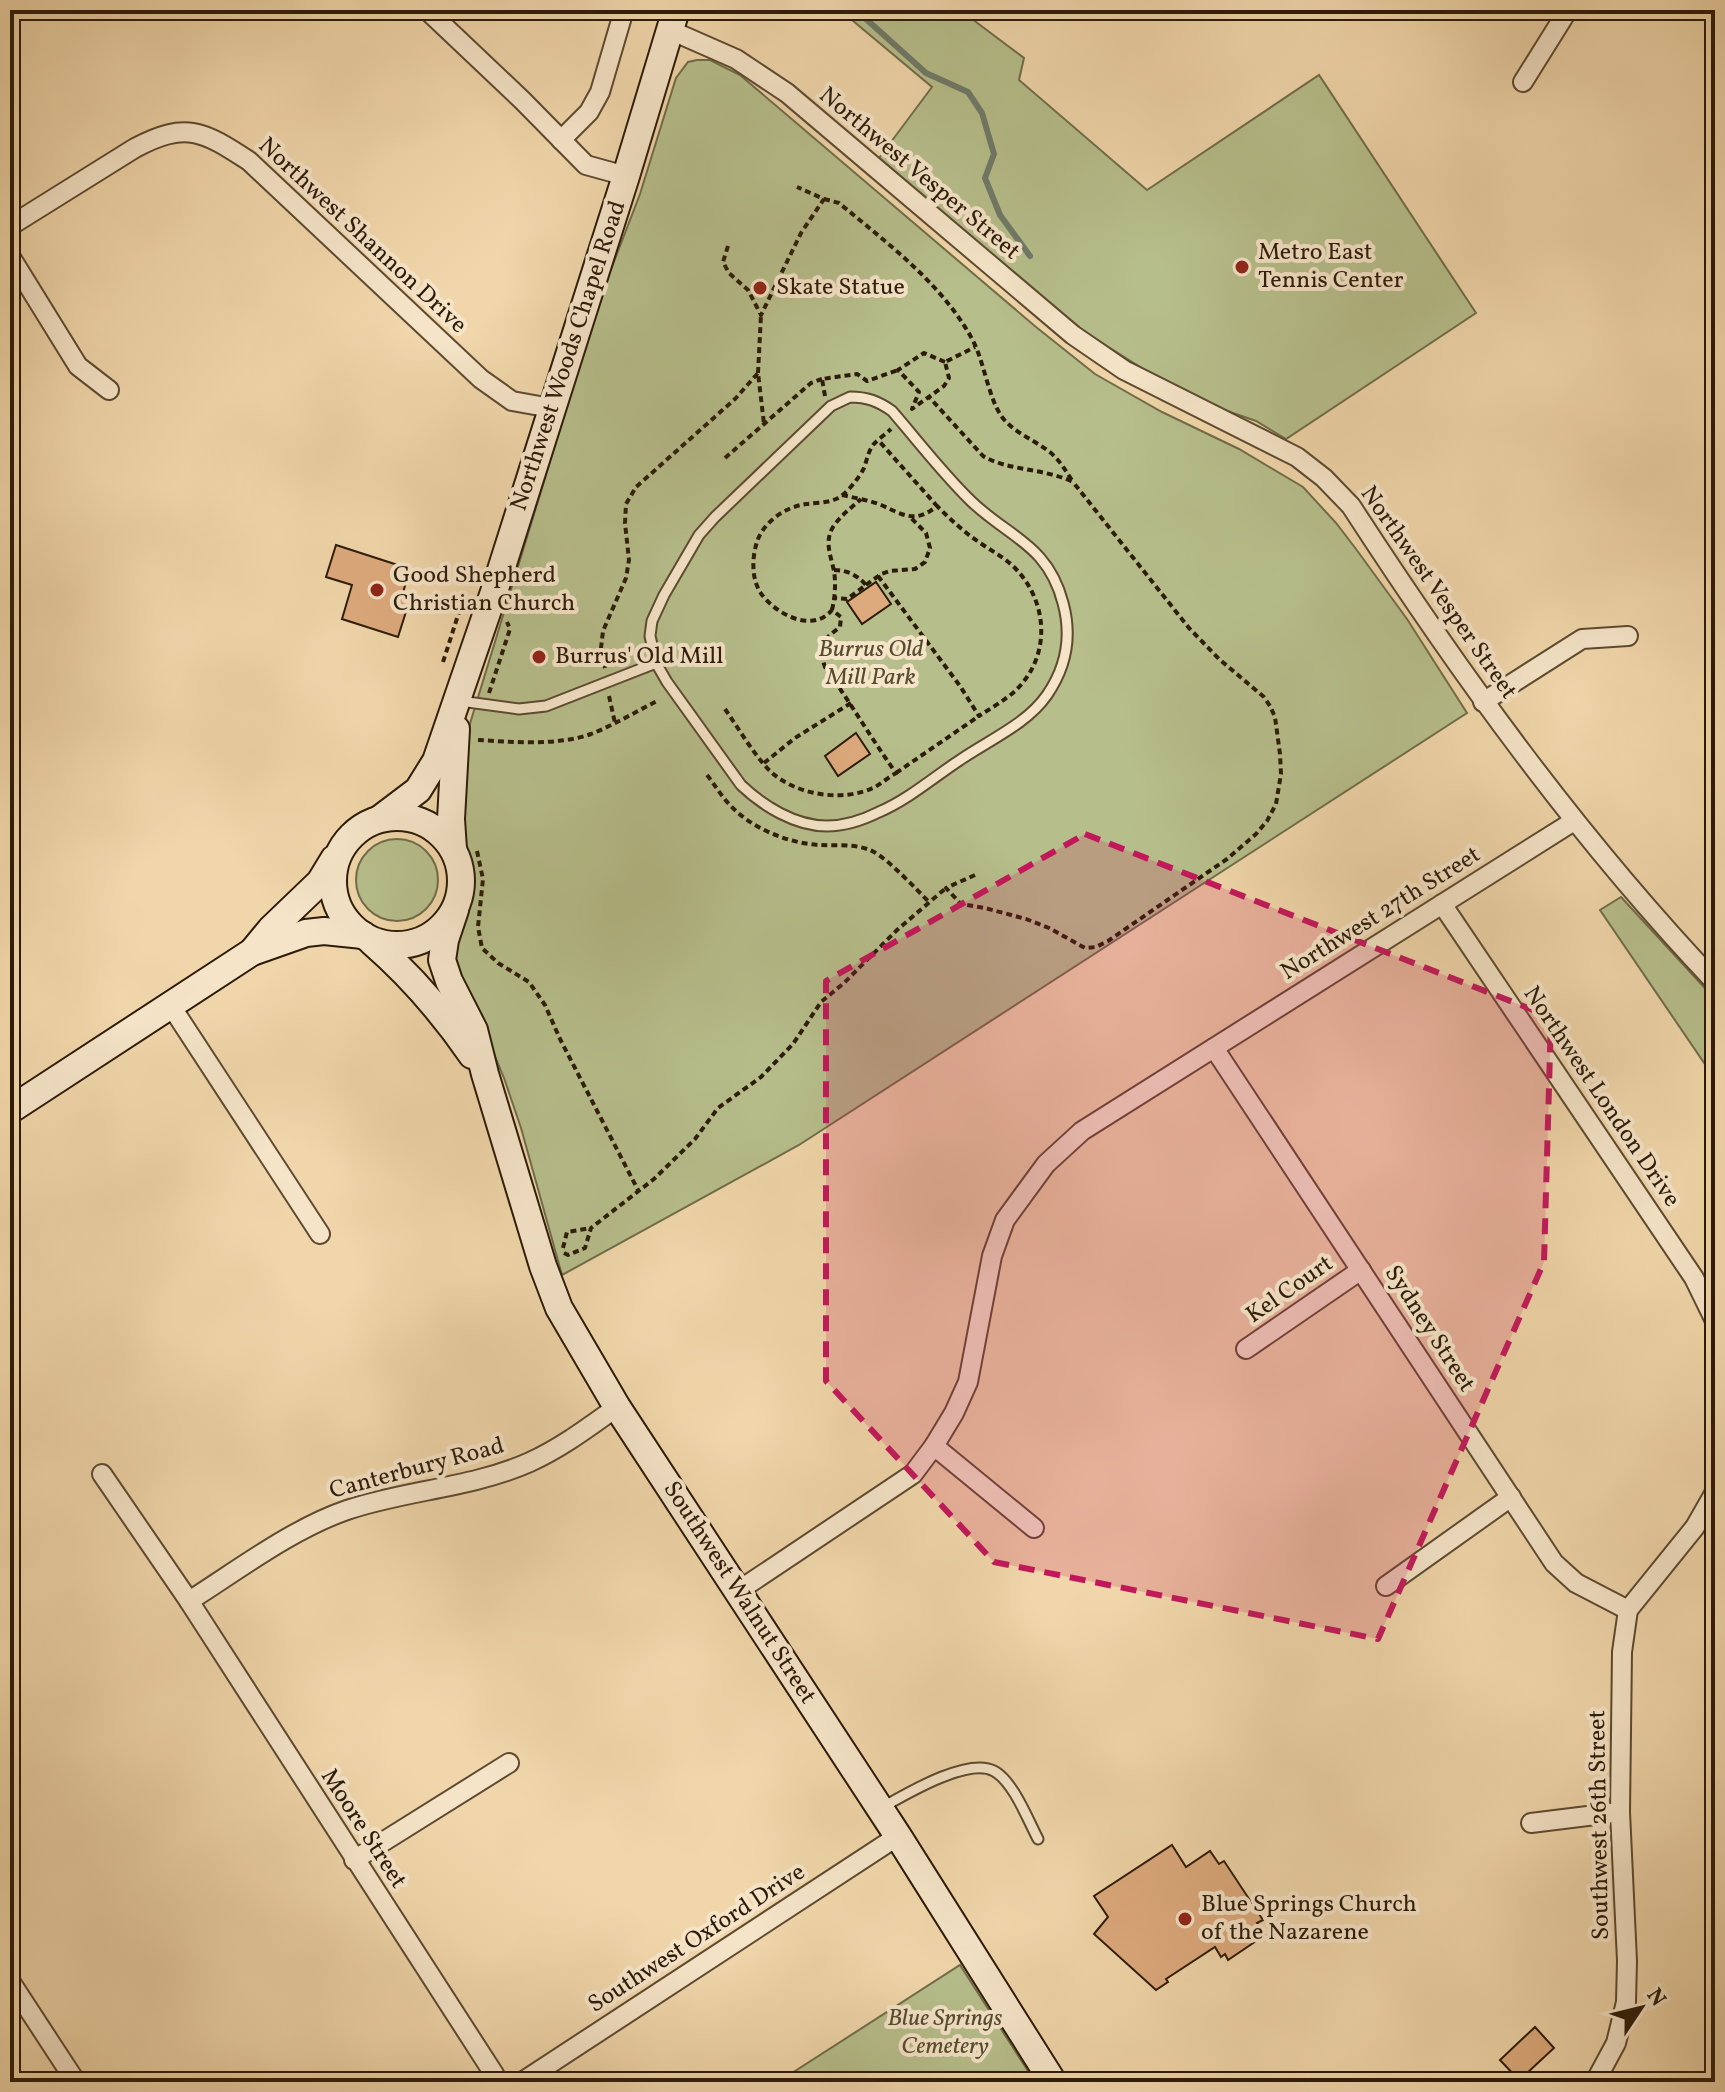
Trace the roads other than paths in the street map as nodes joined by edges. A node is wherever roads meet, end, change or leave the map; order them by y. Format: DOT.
graph roads {
  1 [pos="427,10"];
  2 [pos="624,10"];
  3 [pos="1568,10"];
  4 [pos="673,20"];
  5 [pos="1523,82"];
  6 [pos="561,140"];
  7 [pos="626,176"];
  8 [pos="10,226"];
  9 [pos="10,256"];
  10 [pos="109,390"];
  11 [pos="551,408"];
  12 [pos="1628,636"];
  13 [pos="656,663"];
  14 [pos="457,700"];
  15 [pos="1483,702"];
  16 [pos="381,818"];
  17 [pos="1574,821"];
  18 [pos="346,842"];
  19 [pos="465,848"];
  20 [pos="1442,904"];
  21 [pos="455,910"];
  22 [pos="368,938"];
  23 [pos="252,952"];
  24 [pos="1715,982"];
  25 [pos="171,1006"];
  26 [pos="1214,1048"];
  27 [pos="485,1074"];
  28 [pos="10,1110"];
  29 [pos="320,1234"];
  30 [pos="1361,1270"];
  31 [pos="1715,1321"];
  32 [pos="1246,1349"];
  33 [pos="617,1407"];
  34 [pos="934,1446"];
  35 [pos="102,1474"];
  36 [pos="1715,1492"];
  37 [pos="1511,1497"];
  38 [pos="1034,1528"];
  39 [pos="1386,1586"];
  40 [pos="738,1591"];
  41 [pos="189,1601"];
  42 [pos="1628,1610"];
  43 [pos="509,1763"];
  44 [pos="880,1809"];
  45 [pos="1620,1812"];
  46 [pos="1531,1823"];
  47 [pos="898,1836"];
  48 [pos="1038,1839"];
  49 [pos="354,1860"];
  50 [pos="10,1981"];
  51 [pos="76,2082"];
  52 [pos="498,2082"];
  53 [pos="522,2082"];
  54 [pos="1053,2082"];
  55 [pos="1595,2082"];
  1 -- 6 [label="street"];
  2 -- 6 [label="street"];
  3 -- 5 [label="street"];
  4 -- 7 [label="main road, Northwest Woods Chapel Road"];
  4 -- 15 [label="street, Northwest Vesper Street"];
  6 -- 7 [label="street"];
  7 -- 11 [label="main road, Northwest Woods Chapel Road"];
  8 -- 11 [label="street, Northwest Shannon Drive"];
  9 -- 10 [label="street"];
  11 -- 14 [label="main road, Northwest Woods Chapel Road"];
  12 -- 15 [label="street"];
  13 -- 13 [label="lane"];
  13 -- 14 [label="lane"];
  14 -- 16 [label="main road, Northwest Woods Chapel Road"];
  14 -- 19 [label="main road, Northwest Woods Chapel Road"];
  15 -- 17 [label="street, Northwest Vesper Street"];
  16 -- 18 [label="main road"];
  16 -- 19 [label="main road"];
  17 -- 20 [label="street, Northwest 27th Street"];
  17 -- 24 [label="street, Northwest Vesper Street"];
  18 -- 22 [label="main road"];
  18 -- 23 [label="main road"];
  19 -- 21 [label="main road"];
  20 -- 26 [label="street, Northwest 27th Street"];
  20 -- 31 [label="street, Northwest London Drive"];
  21 -- 22 [label="main road"];
  21 -- 27 [label="main road, Southwest Walnut Street"];
  22 -- 23 [label="main road"];
  22 -- 27 [label="main road, Southwest Walnut Street"];
  23 -- 25 [label="main road"];
  25 -- 28 [label="main road"];
  25 -- 29 [label="street"];
  26 -- 30 [label="street, Sydney Street"];
  26 -- 34 [label="street, Northwest 27th Street"];
  27 -- 33 [label="main road, Southwest Walnut Street"];
  30 -- 32 [label="street, Kel Court"];
  30 -- 37 [label="street, Sydney Street"];
  33 -- 40 [label="main road, Southwest Walnut Street"];
  33 -- 41 [label="street, Canterbury Road"];
  34 -- 38 [label="street"];
  34 -- 40 [label="street, Northwest 27th Street"];
  35 -- 41 [label="street, Moore Street"];
  36 -- 42 [label="street"];
  37 -- 39 [label="street"];
  37 -- 42 [label="street, Sydney Street"];
  40 -- 44 [label="main road, Southwest Walnut Street"];
  41 -- 49 [label="street, Moore Street"];
  42 -- 45 [label="street, Southwest 26th Street"];
  43 -- 49 [label="street"];
  44 -- 47 [label="main road, Southwest Walnut Street"];
  44 -- 48 [label="lane"];
  45 -- 46 [label="street"];
  45 -- 55 [label="street, Southwest 26th Street"];
  47 -- 53 [label="street, Southwest Oxford Drive"];
  47 -- 54 [label="main road, Southwest Walnut Street"];
  49 -- 52 [label="street, Moore Street"];
  50 -- 51 [label="street"];
}
